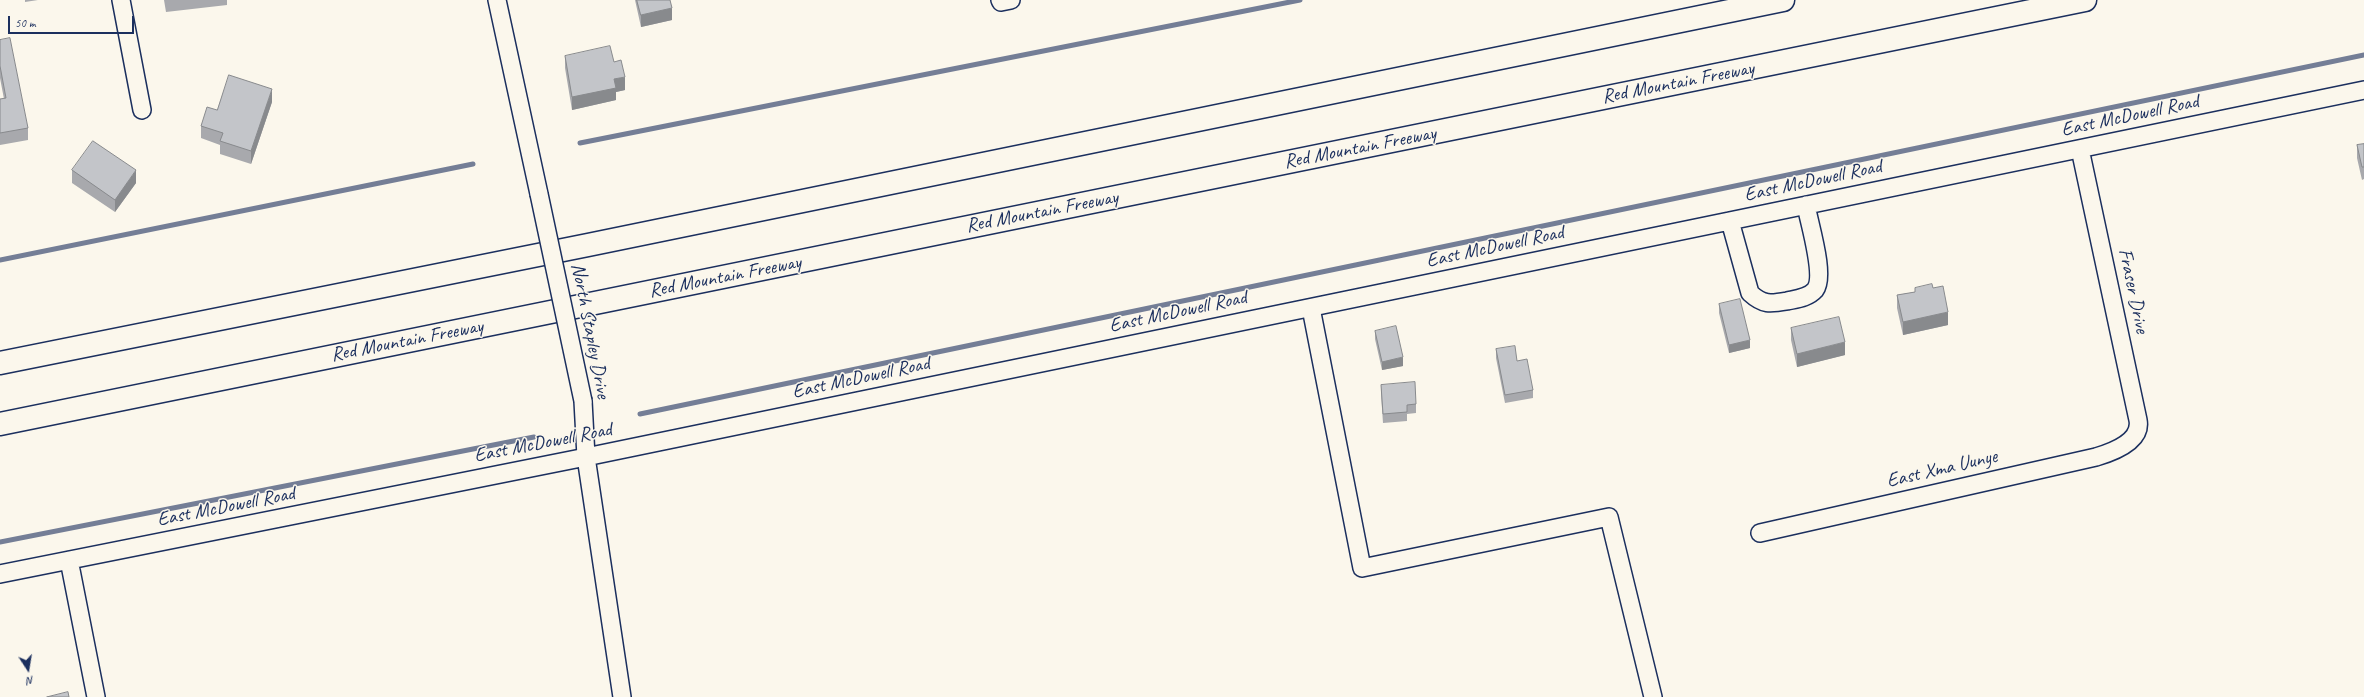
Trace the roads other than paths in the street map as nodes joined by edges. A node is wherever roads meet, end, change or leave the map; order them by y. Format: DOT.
graph roads {
  1 [pos="121,0"];
  2 [pos="497,0"];
  3 [pos="1784,0"];
  4 [pos="2085,0"];
  5 [pos="2364,90"];
  6 [pos="142,110"];
  7 [pos="2080,149"];
  8 [pos="1806,205"];
  9 [pos="1730,221"];
  10 [pos="1311,308"];
  11 [pos="0,362"];
  12 [pos="0,424"];
  13 [pos="2130,440"];
  14 [pos="586,457"];
  15 [pos="1760,533"];
  16 [pos="68,560"];
  17 [pos="0,574"];
  18 [pos="96,697"];
  19 [pos="622,697"];
  20 [pos="1652,697"];
  1 -- 6 [label="street"];
  2 -- 14 [label="street, North Stapley Drive, bridge"];
  3 -- 11 [label="highway"];
  4 -- 12 [label="highway, Red Mountain Freeway"];
  5 -- 7 [label="street, East McDowell Road"];
  7 -- 8 [label="street, East McDowell Road"];
  7 -- 13 [label="street, Fraser Drive"];
  8 -- 9 [label="street, East McDowell Road"];
  8 -- 9 [label="street"];
  9 -- 10 [label="street, East McDowell Road"];
  10 -- 14 [label="street, East McDowell Road"];
  10 -- 20 [label="street"];
  13 -- 15 [label="street, East Xma Uunye"];
  14 -- 16 [label="street, East McDowell Road"];
  14 -- 19 [label="street, North Stapley Drive"];
  16 -- 17 [label="street, East McDowell Road"];
  16 -- 18 [label="street"];
}
